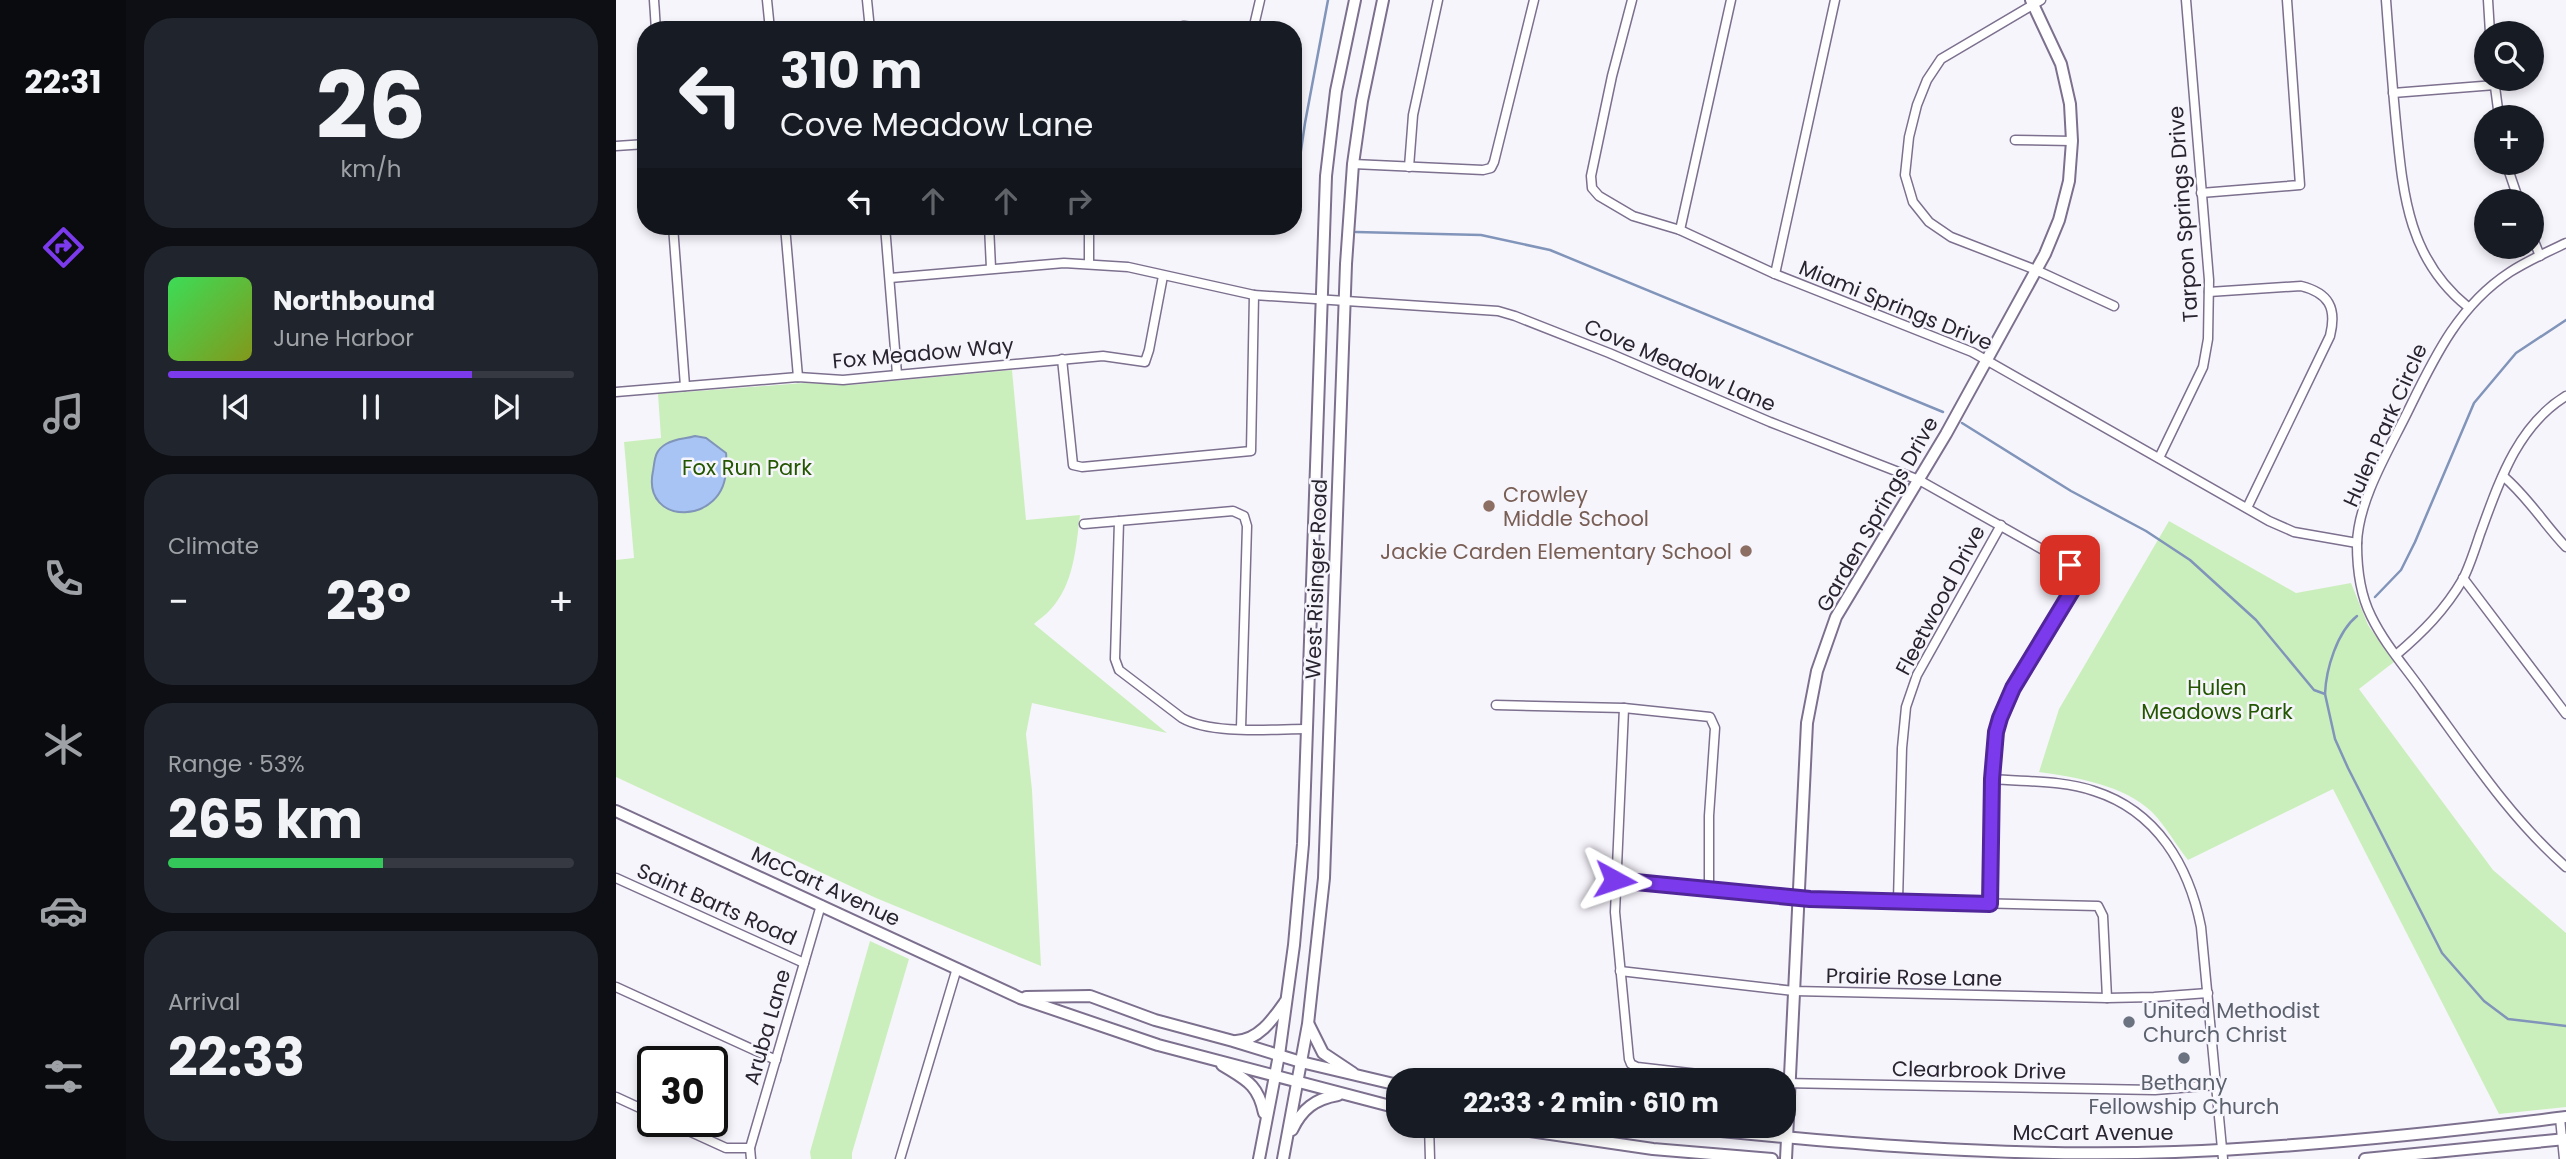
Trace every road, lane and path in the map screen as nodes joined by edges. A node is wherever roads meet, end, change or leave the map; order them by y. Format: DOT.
graph roads {
  1 [pos="654,0"];
  2 [pos="767,0"];
  3 [pos="867,0"];
  4 [pos="1260,0"];
  5 [pos="1355,0"];
  6 [pos="1383,0"];
  7 [pos="1438,0"];
  8 [pos="1534,0"];
  9 [pos="1632,0"];
  10 [pos="1731,0"];
  11 [pos="1835,0"];
  12 [pos="2186,0"];
  13 [pos="2287,0"];
  14 [pos="2386,0"];
  15 [pos="2488,0"];
  16 [pos="2035,1"];
  17 [pos="655,21"];
  18 [pos="769,21"];
  19 [pos="869,21"];
  20 [pos="1256,21"];
  21 [pos="2489,21"];
  22 [pos="2474,84"];
  23 [pos="2393,93"];
  24 [pos="2015,140"];
  25 [pos="2072,141"];
  26 [pos="637,145"];
  27 [pos="616,146"];
  28 [pos="1353,164"];
  29 [pos="1409,167"];
  30 [pos="2201,193"];
  31 [pos="1680,230"];
  32 [pos="674,235"];
  33 [pos="786,235"];
  34 [pos="887,235"];
  35 [pos="989,235"];
  36 [pos="1089,235"];
  37 [pos="2566,243"];
  38 [pos="2544,254"];
  39 [pos="2534,259"];
  40 [pos="1089,263"];
  41 [pos="991,268"];
  42 [pos="2036,270"];
  43 [pos="1775,274"];
  44 [pos="1163,276"];
  45 [pos="890,278"];
  46 [pos="2209,292"];
  47 [pos="1254,295"];
  48 [pos="1321,299"];
  49 [pos="1345,302"];
  50 [pos="2114,306"];
  51 [pos="2468,307"];
  52 [pos="1062,359"];
  53 [pos="1987,359"];
  54 [pos="897,374"];
  55 [pos="797,377"];
  56 [pos="685,386"];
  57 [pos="616,392"];
  58 [pos="2566,396"];
  59 [pos="2159,458"];
  60 [pos="2503,476"];
  61 [pos="1919,480"];
  62 [pos="2247,508"];
  63 [pos="1119,521"];
  64 [pos="1084,524"];
  65 [pos="2001,525"];
  66 [pos="2357,542"];
  67 [pos="2566,547"];
  68 [pos="2463,578"];
  69 [pos="2396,655"];
  70 [pos="1496,705"];
  71 [pos="1624,708"];
  72 [pos="2566,714"];
  73 [pos="1241,728"];
  74 [pos="1307,729"];
  75 [pos="1329,730"];
  76 [pos="1992,779"];
  77 [pos="616,811"];
  78 [pos="2566,867"];
  79 [pos="616,878"];
  80 [pos="1615,880"];
  81 [pos="1709,888"];
  82 [pos="1799,898"];
  83 [pos="1898,901"];
  84 [pos="1990,904"];
  85 [pos="821,905"];
  86 [pos="804,962"];
  87 [pos="957,968"];
  88 [pos="1620,971"];
  89 [pos="616,987"];
  90 [pos="1794,991"];
  91 [pos="2208,993"];
  92 [pos="1020,998"];
  93 [pos="2107,998"];
  94 [pos="1286,1000"];
  95 [pos="1308,1024"];
  96 [pos="1233,1041"];
  97 [pos="1279,1055"];
  98 [pos="1214,1059"];
  99 [pos="776,1060"];
  100 [pos="1301,1062"];
  101 [pos="1646,1068"];
  102 [pos="1787,1068"];
  103 [pos="1274,1076"];
  104 [pos="1358,1077"];
  105 [pos="1297,1082"];
  106 [pos="1386,1083"];
  107 [pos="1796,1083"];
  108 [pos="2217,1085"];
  109 [pos="1344,1094"];
  110 [pos="616,1097"];
  111 [pos="1386,1105"];
  112 [pos="637,1107"];
  113 [pos="2563,1117"];
  114 [pos="1266,1120"];
  115 [pos="702,1137"];
  116 [pos="1429,1138"];
  117 [pos="1578,1138"];
  118 [pos="1787,1138"];
  119 [pos="2564,1139"];
  120 [pos="1286,1142"];
  121 [pos="750,1148"];
  122 [pos="2223,1154"];
  123 [pos="2044,1156"];
  124 [pos="751,1159"];
  125 [pos="900,1159"];
  126 [pos="1259,1159"];
  127 [pos="1283,1159"];
  128 [pos="1430,1159"];
  129 [pos="1772,1159"];
  130 [pos="1786,1159"];
  131 [pos="2365,1159"];
  132 [pos="2564,1159"];
  1 -- 17 [label="street"];
  2 -- 18 [label="street"];
  3 -- 19 [label="street"];
  4 -- 20 [label="street"];
  5 -- 48 [label="main road, West Risinger Road"];
  6 -- 28 [label="main road, West Risinger Road"];
  7 -- 29 [label="street"];
  8 -- 29 [label="street"];
  9 -- 31 [label="street, Miami Springs Drive"];
  10 -- 31 [label="street"];
  11 -- 43 [label="street"];
  12 -- 30 [label="street, Tarpon Springs Drive"];
  13 -- 30 [label="street"];
  14 -- 23 [label="street"];
  15 -- 21 [label="street"];
  16 -- 25 [label="main road, Garden Springs Drive"];
  16 -- 42 [label="street"];
  22 -- 23 [label="street"];
  23 -- 51 [label="street"];
  24 -- 25 [label="street"];
  25 -- 42 [label="main road, Garden Springs Drive"];
  26 -- 27 [label="street"];
  28 -- 29 [label="street"];
  28 -- 49 [label="main road, West Risinger Road"];
  30 -- 46 [label="street, Tarpon Springs Drive"];
  31 -- 43 [label="street, Miami Springs Drive"];
  32 -- 56 [label="street"];
  33 -- 55 [label="street"];
  34 -- 45 [label="street"];
  35 -- 41 [label="street"];
  36 -- 40 [label="street"];
  37 -- 38 [label="street, Hulen Park Circle"];
  39 -- 51 [label="street, Hulen Park Circle"];
  40 -- 41 [label="street, Cove Meadow Lane"];
  40 -- 44 [label="street, Cove Meadow Lane"];
  41 -- 45 [label="street, Cove Meadow Lane"];
  42 -- 50 [label="street"];
  42 -- 53 [label="main road, Garden Springs Drive"];
  43 -- 53 [label="street, Miami Springs Drive"];
  44 -- 47 [label="street, Cove Meadow Lane"];
  44 -- 52 [label="street, Fox Meadow Way"];
  45 -- 54 [label="street"];
  46 -- 59 [label="street, Tarpon Springs Drive"];
  46 -- 62 [label="street"];
  47 -- 48 [label="street, Cove Meadow Lane"];
  47 -- 52 [label="street"];
  48 -- 49 [label="street, Cove Meadow Lane"];
  48 -- 74 [label="main road, West Risinger Road"];
  49 -- 61 [label="street, Cove Meadow Lane"];
  49 -- 75 [label="main road, West Risinger Road"];
  51 -- 66 [label="street, Hulen Park Circle"];
  52 -- 54 [label="street, Fox Meadow Way"];
  53 -- 59 [label="street, Miami Springs Drive"];
  53 -- 61 [label="main road, Garden Springs Drive"];
  54 -- 55 [label="street, Fox Meadow Way"];
  55 -- 56 [label="street, Fox Meadow Way"];
  56 -- 57 [label="street, Fox Meadow Way"];
  58 -- 60 [label="street"];
  59 -- 62 [label="street, Miami Springs Drive"];
  60 -- 67 [label="street"];
  60 -- 68 [label="street"];
  61 -- 65 [label="street, Cove Meadow Lane"];
  61 -- 82 [label="main road, Garden Springs Drive"];
  62 -- 66 [label="street, Miami Springs Drive"];
  63 -- 64 [label="street"];
  63 -- 73 [label="street"];
  63 -- 73 [label="street"];
  65 -- 76 [label="street, Cove Meadow Lane"];
  65 -- 83 [label="street, Fleetwood Drive"];
  66 -- 69 [label="street, Hulen Park Circle"];
  68 -- 69 [label="street"];
  68 -- 72 [label="street"];
  69 -- 78 [label="street, Hulen Park Circle"];
  70 -- 71 [label="street"];
  71 -- 80 [label="street"];
  71 -- 81 [label="street"];
  73 -- 74 [label="street"];
  74 -- 75 [label="main road"];
  74 -- 94 [label="main road, West Risinger Road"];
  75 -- 95 [label="main road, West Risinger Road"];
  76 -- 84 [label="street, Cove Meadow Lane"];
  76 -- 91 [label="street"];
  77 -- 85 [label="main road, McCart Avenue"];
  79 -- 86 [label="street, Saint Barts Road"];
  80 -- 81 [label="street"];
  80 -- 88 [label="street"];
  81 -- 82 [label="street"];
  82 -- 83 [label="street"];
  82 -- 90 [label="main road, Garden Springs Drive"];
  83 -- 84 [label="street"];
  84 -- 93 [label="street"];
  85 -- 86 [label="street, Aruba Lane"];
  85 -- 87 [label="main road, McCart Avenue"];
  86 -- 99 [label="street, Aruba Lane"];
  87 -- 92 [label="main road, McCart Avenue"];
  87 -- 125 [label="street"];
  88 -- 90 [label="street, Prairie Rose Lane"];
  88 -- 101 [label="street"];
  89 -- 99 [label="street"];
  90 -- 93 [label="street, Prairie Rose Lane"];
  90 -- 102 [label="main road, Garden Springs Drive"];
  91 -- 93 [label="street, Prairie Rose Lane"];
  91 -- 108 [label="street"];
  92 -- 96 [label="main road, McCart Avenue"];
  92 -- 98 [label="main road, McCart Avenue"];
  94 -- 96 [label="main road"];
  94 -- 97 [label="main road, West Risinger Road"];
  95 -- 100 [label="main road, West Risinger Road"];
  95 -- 104 [label="main road"];
  96 -- 97 [label="main road, McCart Avenue"];
  97 -- 100 [label="main road, McCart Avenue"];
  97 -- 103 [label="main road, West Risinger Road"];
  98 -- 103 [label="main road, McCart Avenue"];
  98 -- 114 [label="main road"];
  99 -- 121 [label="street, Aruba Lane"];
  100 -- 104 [label="main road, McCart Avenue"];
  100 -- 105 [label="main road, West Risinger Road"];
  103 -- 105 [label="main road, McCart Avenue"];
  103 -- 114 [label="main road, West Risinger Road"];
  104 -- 106 [label="main road, McCart Avenue"];
  105 -- 109 [label="main road, McCart Avenue"];
  105 -- 120 [label="main road, West Risinger Road"];
  107 -- 108 [label="street, Clearbrook Drive"];
  108 -- 122 [label="street"];
  109 -- 111 [label="main road, McCart Avenue"];
  109 -- 120 [label="main road"];
  110 -- 112 [label="street"];
  113 -- 119 [label="street"];
  113 -- 122 [label="main road, McCart Avenue"];
  114 -- 126 [label="main road, West Risinger Road"];
  115 -- 121 [label="street"];
  116 -- 128 [label="street"];
  117 -- 129 [label="main road"];
  118 -- 123 [label="main road, McCart Avenue"];
  118 -- 130 [label="main road, Garden Springs Drive"];
  119 -- 131 [label="main road"];
  119 -- 132 [label="street"];
  120 -- 127 [label="main road, West Risinger Road"];
  121 -- 124 [label="street, Aruba Lane"];
  122 -- 123 [label="main road, McCart Avenue"];
}
